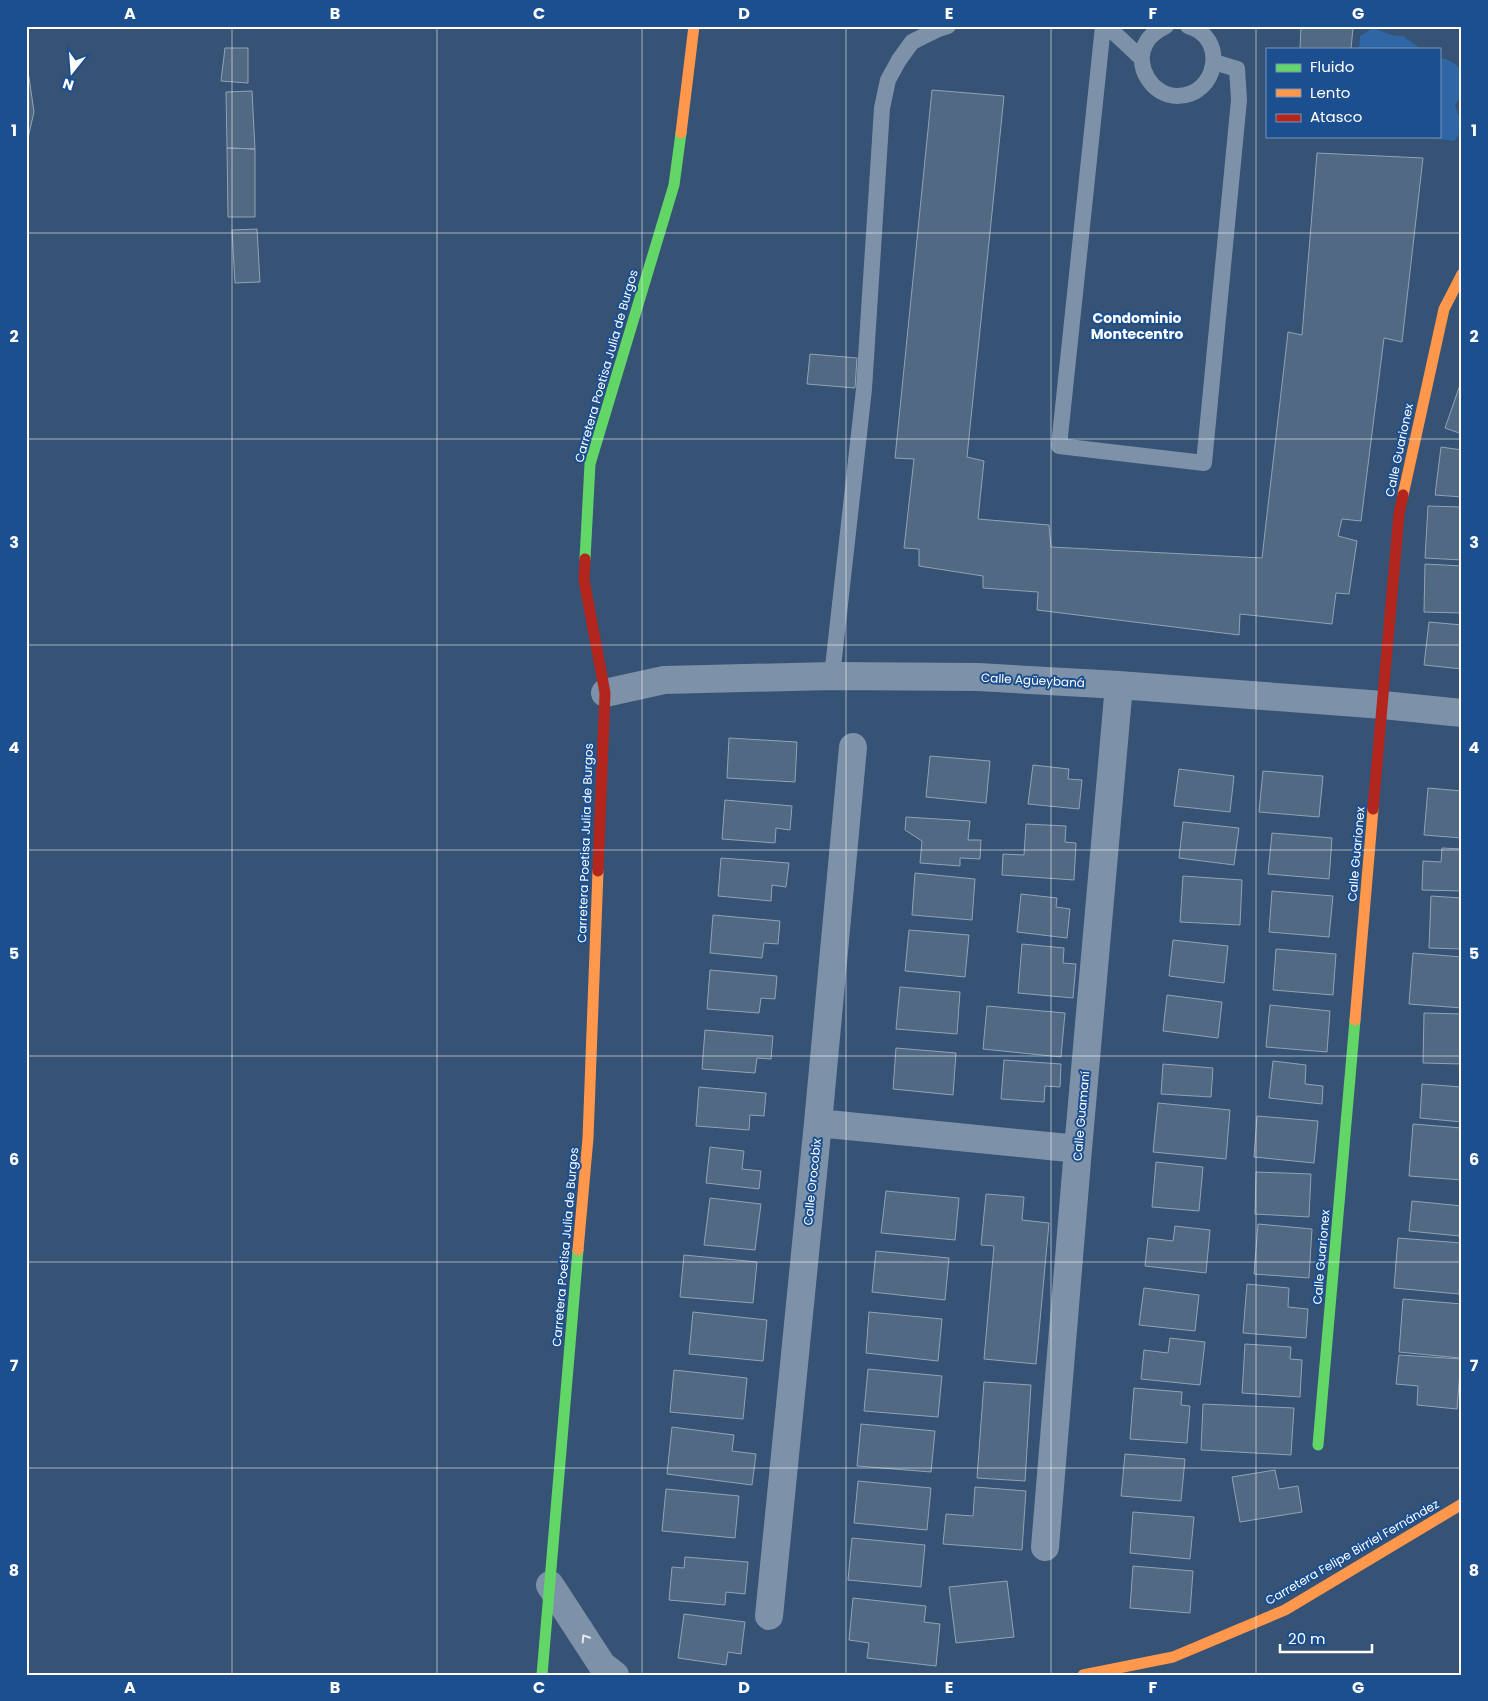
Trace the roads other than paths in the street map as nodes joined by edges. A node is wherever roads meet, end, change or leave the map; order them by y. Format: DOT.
graph roads {
  1 [pos="694,26"];
  2 [pos="948,26"];
  3 [pos="1103,26"];
  4 [pos="1107,26"];
  5 [pos="1166,26"];
  6 [pos="1188,26"];
  7 [pos="1141,58"];
  8 [pos="1214,62"];
  9 [pos="1462,274"];
  10 [pos="832,676"];
  11 [pos="1119,685"];
  12 [pos="605,693"];
  13 [pos="1383,705"];
  14 [pos="1462,713"];
  15 [pos="852,747"];
  16 [pos="818,1123"];
  17 [pos="1078,1149"];
  18 [pos="1318,1445"];
  19 [pos="1462,1504"];
  20 [pos="1045,1547"];
  21 [pos="550,1585"];
  22 [pos="769,1616"];
  23 [pos="542,1675"];
  24 [pos="615,1675"];
  25 [pos="1083,1675"];
  1 -- 12 [label="street, Carretera Poetisa Julia de Burgos"];
  2 -- 10 [label="lane"];
  3 -- 8 [label="lane"];
  4 -- 7 [label="lane"];
  5 -- 7 [label="lane"];
  6 -- 8 [label="lane"];
  7 -- 8 [label="lane"];
  9 -- 13 [label="street, Calle Guarionex"];
  10 -- 11 [label="street, Calle Agüeybaná"];
  10 -- 12 [label="street, Calle Agüeybaná"];
  11 -- 13 [label="street, Calle Agüeybaná"];
  11 -- 17 [label="street, Calle Guamaní"];
  12 -- 21 [label="street, Carretera Poetisa Julia de Burgos"];
  13 -- 14 [label="street, Calle Agüeybaná"];
  13 -- 18 [label="street, Calle Guarionex"];
  15 -- 16 [label="street, Calle Orocobix"];
  16 -- 17 [label="street"];
  16 -- 22 [label="street, Calle Orocobix"];
  17 -- 20 [label="street, Calle Guamaní"];
  19 -- 25 [label="street, Carretera Felipe Birriel Fernández"];
  21 -- 23 [label="street, Carretera Poetisa Julia de Burgos"];
  24 -- 21 [label="street, one-way"];
}
